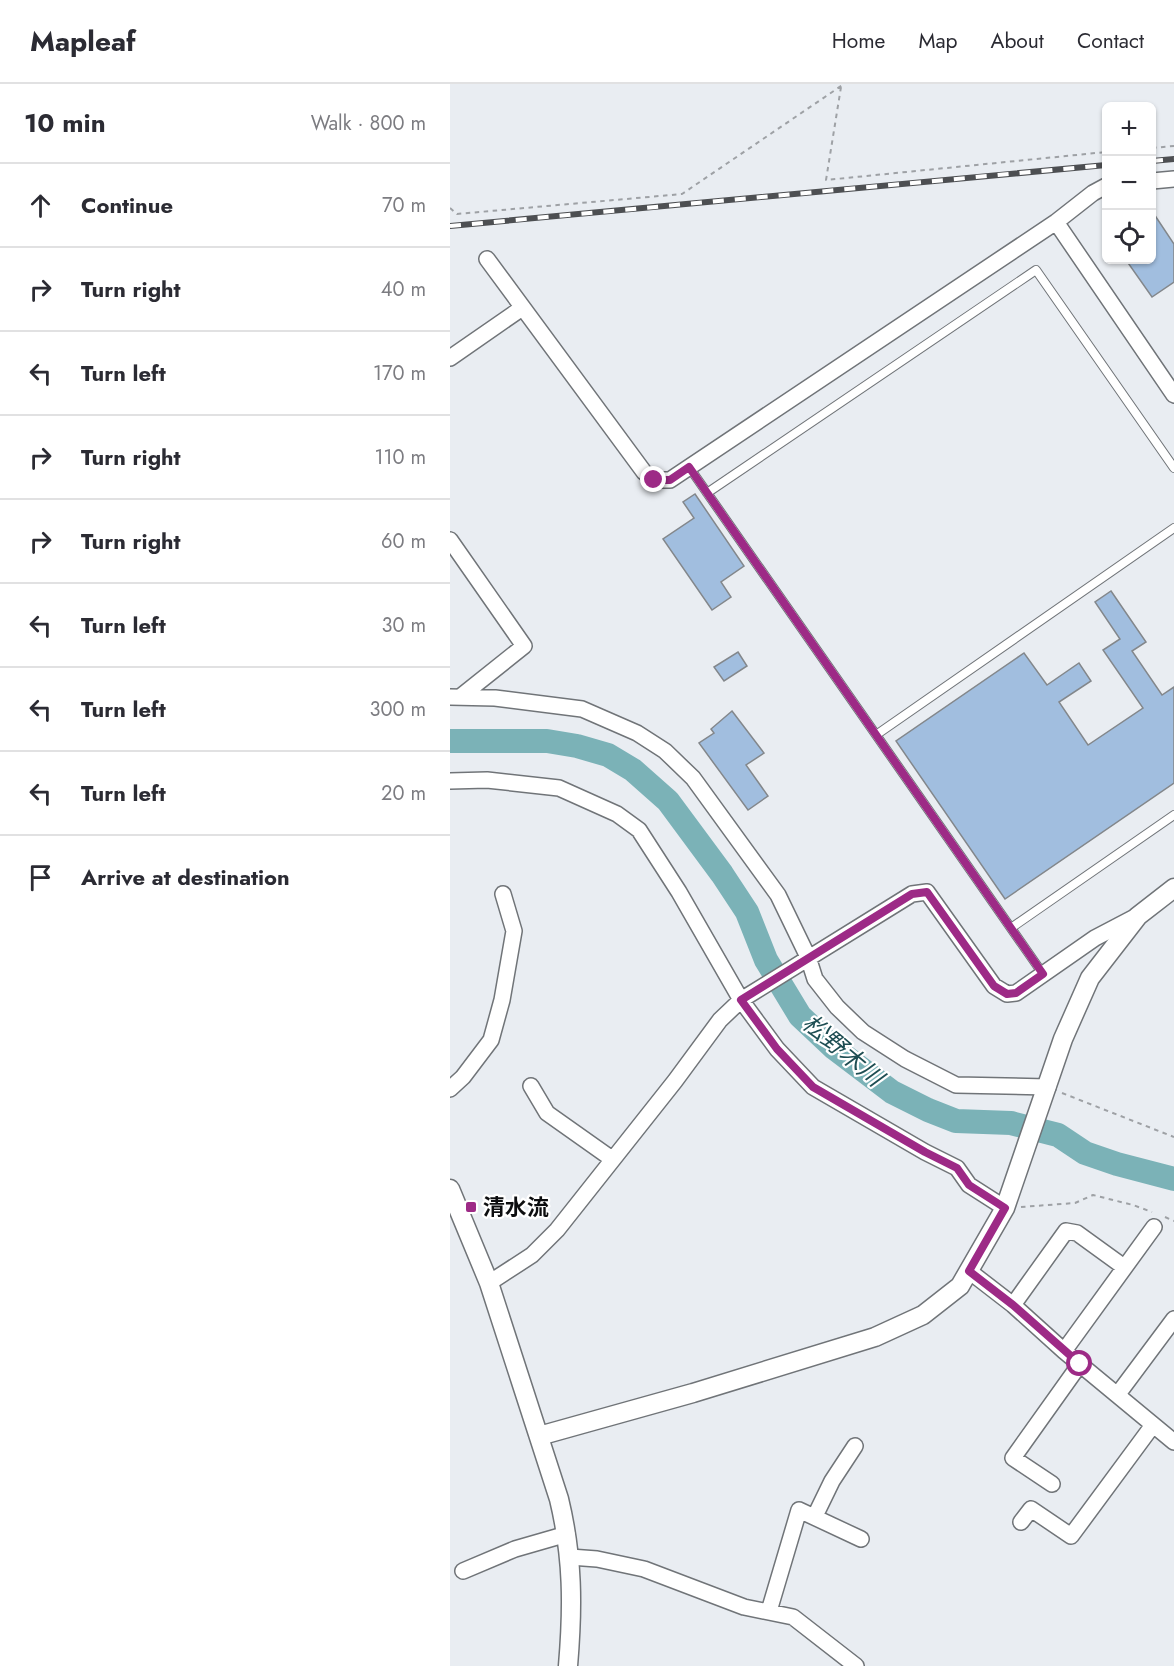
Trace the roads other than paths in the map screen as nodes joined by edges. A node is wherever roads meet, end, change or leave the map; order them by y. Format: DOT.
graph roads {
  1 [pos="1174,179"];
  2 [pos="1156,181"];
  3 [pos="1102,188"];
  4 [pos="1056,222"];
  5 [pos="487,259"];
  6 [pos="522,308"];
  7 [pos="450,358"];
  8 [pos="1174,395"];
  9 [pos="689,467"];
  10 [pos="1174,468"];
  11 [pos="707,493"];
  12 [pos="1174,528"];
  13 [pos="450,540"];
  14 [pos="455,697"];
  15 [pos="876,735"];
  16 [pos="450,781"];
  17 [pos="1174,814"];
  18 [pos="1174,888"];
  19 [pos="503,894"];
  20 [pos="1138,916"];
  21 [pos="1011,928"];
  22 [pos="808,957"];
  23 [pos="1043,974"];
  24 [pos="741,1000"];
  25 [pos="531,1086"];
  26 [pos="450,1089"];
  27 [pos="1046,1090"];
  28 [pos="612,1159"];
  29 [pos="450,1189"];
  30 [pos="1007,1202"];
  31 [pos="1157,1219"];
  32 [pos="1124,1267"];
  33 [pos="969,1271"];
  34 [pos="489,1283"];
  35 [pos="1013,1305"];
  36 [pos="1174,1319"];
  37 [pos="1064,1351"];
  38 [pos="1080,1364"];
  39 [pos="1118,1394"];
  40 [pos="1153,1425"];
  41 [pos="538,1436"];
  42 [pos="1174,1442"];
  43 [pos="855,1446"];
  44 [pos="1052,1484"];
  45 [pos="815,1516"];
  46 [pos="1022,1522"];
  47 [pos="567,1534"];
  48 [pos="861,1539"];
  49 [pos="570,1557"];
  50 [pos="463,1571"];
  51 [pos="768,1611"];
  52 [pos="568,1666"];
  53 [pos="856,1666"];
  1 -- 2 [label="street"];
  3 -- 4 [label="street"];
  4 -- 8 [label="street"];
  4 -- 9 [label="street"];
  5 -- 6 [label="street"];
  6 -- 7 [label="street"];
  6 -- 9 [label="street"];
  9 -- 11 [label="lane"];
  10 -- 11 [label="lane"];
  11 -- 15 [label="lane"];
  12 -- 15 [label="lane"];
  13 -- 14 [label="street"];
  14 -- 22 [label="street"];
  15 -- 21 [label="lane"];
  16 -- 24 [label="street"];
  17 -- 21 [label="lane"];
  18 -- 20 [label="street"];
  19 -- 26 [label="street"];
  20 -- 23 [label="street"];
  20 -- 27 [label="street"];
  21 -- 23 [label="lane"];
  22 -- 23 [label="street"];
  22 -- 24 [label="street"];
  22 -- 27 [label="street"];
  24 -- 28 [label="street"];
  24 -- 30 [label="street"];
  25 -- 28 [label="street"];
  27 -- 30 [label="street"];
  28 -- 34 [label="street"];
  29 -- 34 [label="street"];
  30 -- 33 [label="street"];
  31 -- 32 [label="street"];
  32 -- 35 [label="street"];
  32 -- 37 [label="street"];
  33 -- 35 [label="street"];
  33 -- 41 [label="street"];
  34 -- 41 [label="street"];
  35 -- 37 [label="street"];
  36 -- 39 [label="street"];
  37 -- 38 [label="street"];
  38 -- 39 [label="street"];
  38 -- 44 [label="street"];
  39 -- 40 [label="street"];
  40 -- 42 [label="street"];
  40 -- 46 [label="street"];
  41 -- 47 [label="street"];
  43 -- 45 [label="street"];
  45 -- 48 [label="street"];
  45 -- 51 [label="street"];
  47 -- 49 [label="street"];
  47 -- 50 [label="street"];
  49 -- 51 [label="street"];
  49 -- 52 [label="street"];
  51 -- 53 [label="street"];
}
